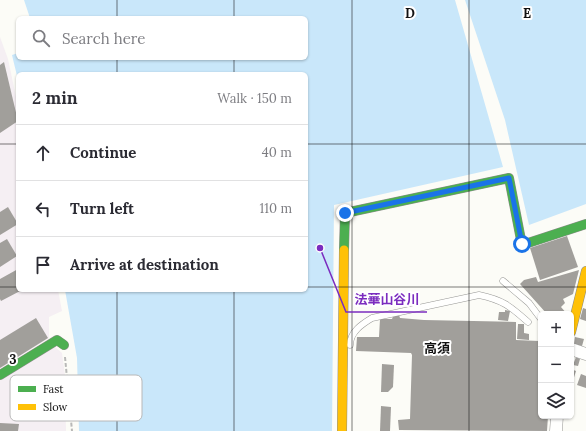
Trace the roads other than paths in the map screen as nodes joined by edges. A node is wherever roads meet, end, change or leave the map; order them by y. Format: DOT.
graph roads {
  1 [pos="586,224"];
  2 [pos="586,271"];
  3 [pos="503,282"];
  4 [pos="538,315"];
  5 [pos="574,320"];
  6 [pos="528,322"];
  7 [pos="64,345"];
  8 [pos="350,349"];
  9 [pos="574,350"];
  10 [pos="586,354"];
  11 [pos="0,376"];
  12 [pos="557,419"];
  13 [pos="342,431"];
  14 [pos="556,431"];
  1 -- 13 [label="street"];
  2 -- 5 [label="street"];
  3 -- 4 [label="lane"];
  6 -- 8 [label="lane"];
  7 -- 11 [label="street"];
  9 -- 10 [label="street"];
  12 -- 14 [label="street"];
}
